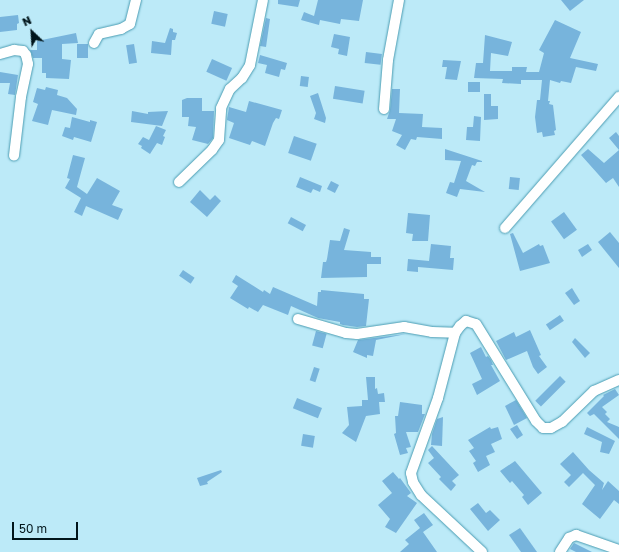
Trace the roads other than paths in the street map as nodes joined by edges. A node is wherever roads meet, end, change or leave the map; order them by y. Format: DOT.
graph roads {
  1 [pos="136,0"];
  2 [pos="263,0"];
  3 [pos="399,0"];
  4 [pos="94,43"];
  5 [pos="0,54"];
  6 [pos="619,97"];
  7 [pos="384,109"];
  8 [pos="14,156"];
  9 [pos="179,182"];
  10 [pos="505,228"];
  11 [pos="298,319"];
  12 [pos="455,333"];
  13 [pos="619,380"];
  14 [pos="619,550"];
  15 [pos="482,552"];
  16 [pos="560,552"];
  1 -- 4 [label="street"];
  2 -- 9 [label="street"];
  3 -- 7 [label="street"];
  5 -- 8 [label="street"];
  6 -- 10 [label="street"];
  11 -- 12 [label="street"];
  12 -- 13 [label="street"];
  12 -- 15 [label="street"];
  14 -- 16 [label="street"];
}
